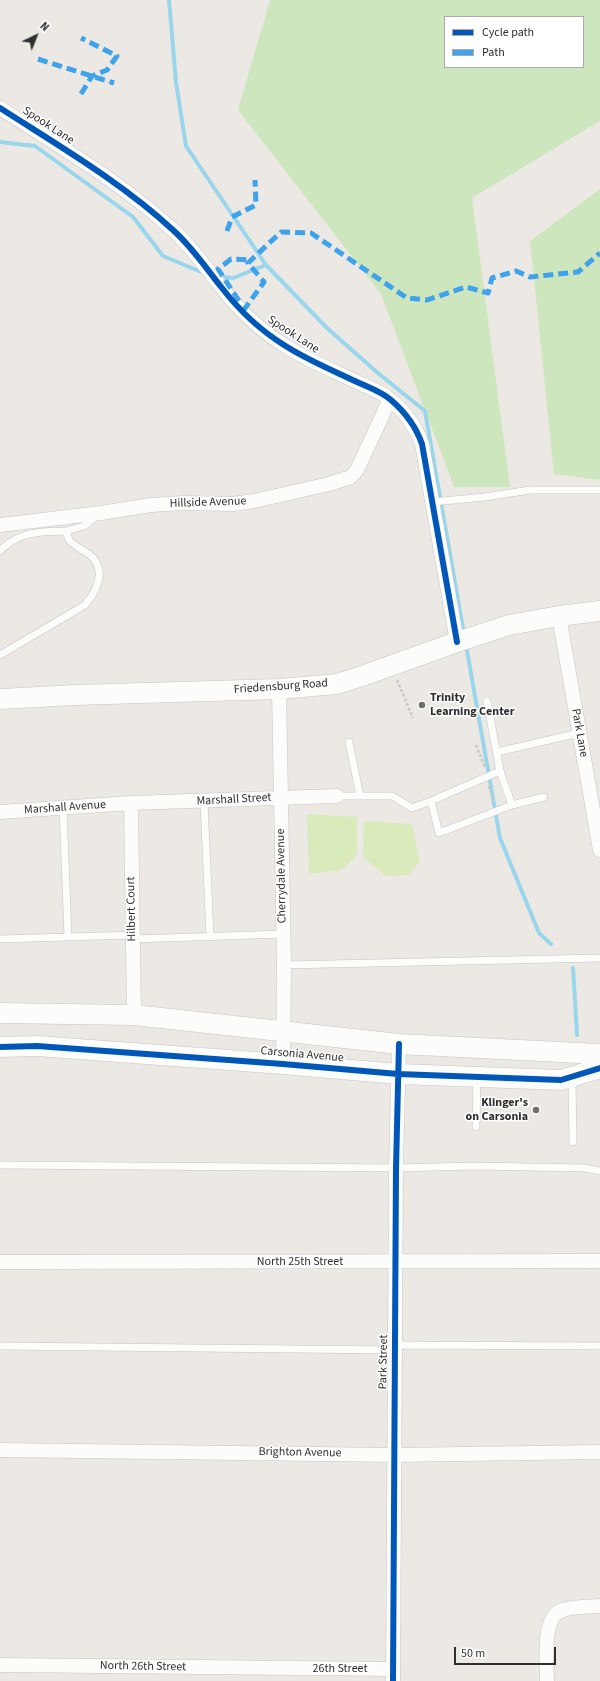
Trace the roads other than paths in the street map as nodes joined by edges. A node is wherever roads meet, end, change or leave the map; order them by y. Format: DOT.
graph roads {
  1 [pos="0,108"];
  2 [pos="390,399"];
  3 [pos="600,490"];
  4 [pos="432,502"];
  5 [pos="101,513"];
  6 [pos="0,525"];
  7 [pos="66,531"];
  8 [pos="0,551"];
  9 [pos="600,612"];
  10 [pos="559,616"];
  11 [pos="457,642"];
  12 [pos="0,655"];
  13 [pos="279,689"];
  14 [pos="0,699"];
  15 [pos="487,701"];
  16 [pos="579,733"];
  17 [pos="349,742"];
  18 [pos="497,752"];
  19 [pos="500,771"];
  20 [pos="337,796"];
  21 [pos="360,796"];
  22 [pos="544,796"];
  23 [pos="280,797"];
  24 [pos="430,801"];
  25 [pos="204,802"];
  26 [pos="131,803"];
  27 [pos="596,803"];
  28 [pos="512,805"];
  29 [pos="63,808"];
  30 [pos="0,812"];
  31 [pos="600,850"];
  32 [pos="284,934"];
  33 [pos="210,936"];
  34 [pos="68,937"];
  35 [pos="133,937"];
  36 [pos="0,939"];
  37 [pos="600,958"];
  38 [pos="284,965"];
  39 [pos="0,1013"];
  40 [pos="134,1015"];
  41 [pos="284,1032"];
  42 [pos="399,1044"];
  43 [pos="0,1047"];
  44 [pos="600,1054"];
  45 [pos="283,1064"];
  46 [pos="600,1068"];
  47 [pos="398,1074"];
  48 [pos="572,1076"];
  49 [pos="477,1077"];
  50 [pos="476,1127"];
  51 [pos="573,1142"];
  52 [pos="0,1165"];
  53 [pos="396,1168"];
  54 [pos="600,1171"];
  55 [pos="600,1261"];
  56 [pos="0,1262"];
  57 [pos="396,1262"];
  58 [pos="0,1346"];
  59 [pos="600,1346"];
  60 [pos="395,1348"];
  61 [pos="0,1450"];
  62 [pos="600,1452"];
  63 [pos="394,1455"];
  64 [pos="600,1606"];
  65 [pos="0,1665"];
  66 [pos="287,1668"];
  67 [pos="393,1675"];
  68 [pos="547,1681"];
  1 -- 2 [label="street, Spook Lane"];
  2 -- 4 [label="street, Spook Lane"];
  2 -- 5 [label="street, Hillside Avenue"];
  3 -- 4 [label="lane"];
  4 -- 11 [label="street, Spook Lane"];
  5 -- 6 [label="street, Hillside Avenue"];
  5 -- 7 [label="lane"];
  7 -- 8 [label="lane"];
  7 -- 12 [label="lane"];
  9 -- 10 [label="street, Friedensburg Road"];
  10 -- 11 [label="street, Friedensburg Road"];
  10 -- 16 [label="street, Park Lane"];
  11 -- 13 [label="street, Friedensburg Road"];
  13 -- 14 [label="street, Friedensburg Road"];
  13 -- 23 [label="street, Cherrydale Avenue"];
  15 -- 18 [label="lane"];
  16 -- 18 [label="lane"];
  16 -- 27 [label="street, Park Lane"];
  17 -- 21 [label="lane"];
  18 -- 19 [label="lane"];
  19 -- 24 [label="lane"];
  19 -- 28 [label="lane"];
  20 -- 21 [label="lane"];
  20 -- 23 [label="street, Marshall Street"];
  21 -- 24 [label="lane"];
  22 -- 28 [label="lane"];
  23 -- 25 [label="street, Marshall Street"];
  23 -- 32 [label="street, Cherrydale Avenue"];
  24 -- 28 [label="lane"];
  25 -- 26 [label="street, Marshall Street"];
  25 -- 33 [label="lane"];
  26 -- 29 [label="street, Marshall Avenue"];
  26 -- 35 [label="street, Hilbert Court"];
  27 -- 31 [label="street, Park Lane"];
  29 -- 30 [label="street, Marshall Avenue"];
  29 -- 34 [label="lane"];
  32 -- 33 [label="lane"];
  32 -- 38 [label="street, Cherrydale Avenue"];
  33 -- 35 [label="lane"];
  34 -- 35 [label="lane"];
  34 -- 36 [label="lane"];
  35 -- 40 [label="street, Hilbert Court"];
  37 -- 38 [label="lane"];
  38 -- 41 [label="street, Cherrydale Avenue"];
  39 -- 40 [label="street, Carsonia Avenue"];
  40 -- 41 [label="street, Carsonia Avenue"];
  41 -- 42 [label="street, Carsonia Avenue"];
  41 -- 45 [label="street, Cherrydale Avenue"];
  42 -- 44 [label="street, Carsonia Avenue"];
  42 -- 47 [label="street, Park Street"];
  43 -- 45 [label="street, Carsonia Avenue"];
  45 -- 47 [label="street, Carsonia Avenue"];
  46 -- 48 [label="street, Carsonia Avenue"];
  47 -- 49 [label="street, Carsonia Avenue"];
  47 -- 53 [label="street, Park Street"];
  48 -- 49 [label="street, Carsonia Avenue"];
  48 -- 51 [label="lane"];
  49 -- 50 [label="lane"];
  52 -- 53 [label="lane"];
  53 -- 54 [label="lane"];
  53 -- 57 [label="street, Park Street"];
  55 -- 57 [label="street, North 25th Street"];
  56 -- 57 [label="street, North 25th Street"];
  57 -- 60 [label="street, Park Street"];
  58 -- 60 [label="lane"];
  59 -- 60 [label="lane"];
  60 -- 63 [label="street, Park Street"];
  61 -- 63 [label="street, Brighton Avenue"];
  62 -- 63 [label="street, Brighton Avenue"];
  63 -- 67 [label="street, Park Street"];
  64 -- 68 [label="street"];
  65 -- 66 [label="street, North 26th Street"];
  66 -- 67 [label="street, 26th Street"];
}
